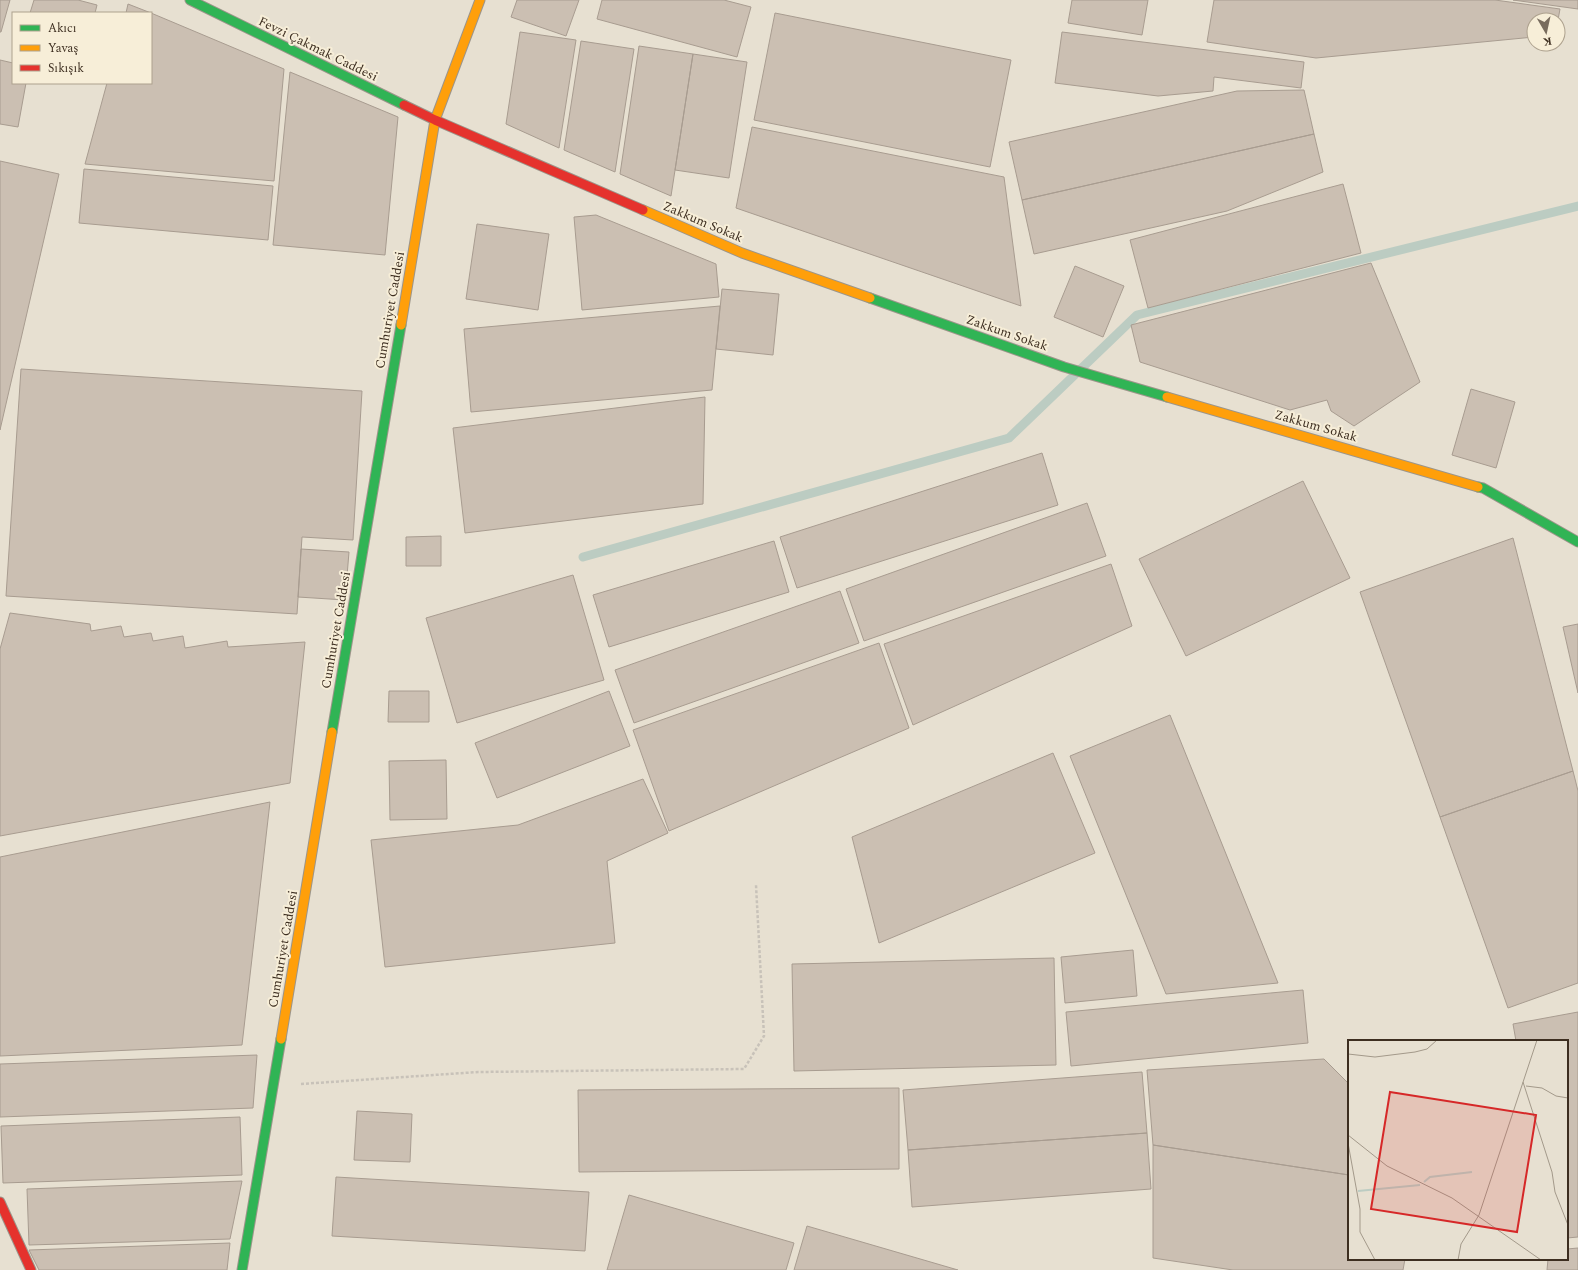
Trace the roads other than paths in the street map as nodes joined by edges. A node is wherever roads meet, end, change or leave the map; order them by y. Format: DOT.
graph roads {
  1 [pos="190,0"];
  2 [pos="480,0"];
  3 [pos="435,120"];
  4 [pos="1578,542"];
  5 [pos="0,1202"];
  6 [pos="31,1270"];
  7 [pos="242,1270"];
  1 -- 3 [label="street, Fevzi Çakmak Caddesi"];
  2 -- 3 [label="street, Cumhuriyet Caddesi"];
  3 -- 4 [label="street, Zakkum Sokak"];
  3 -- 7 [label="street, Cumhuriyet Caddesi"];
  5 -- 6 [label="street"];
}
